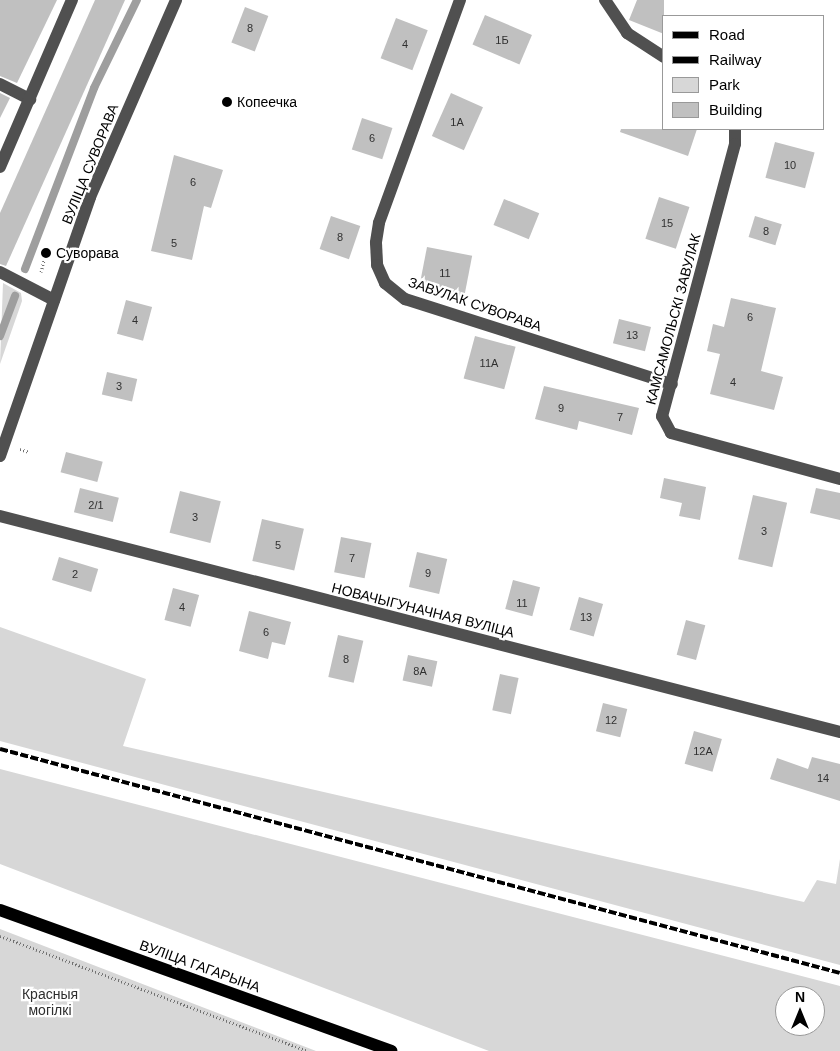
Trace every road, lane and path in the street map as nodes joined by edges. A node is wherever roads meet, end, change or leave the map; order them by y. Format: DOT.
graph roads {
  1 [pos="72,0"];
  2 [pos="176,0"];
  3 [pos="460,0"];
  4 [pos="604,0"];
  5 [pos="662,56"];
  6 [pos="0,84"];
  7 [pos="30,99"];
  8 [pos="735,130"];
  9 [pos="0,167"];
  10 [pos="0,272"];
  11 [pos="54,300"];
  12 [pos="672,384"];
  13 [pos="0,456"];
  14 [pos="840,479"];
  15 [pos="0,516"];
  16 [pos="840,732"];
  17 [pos="0,910"];
  18 [pos="0,936"];
  19 [pos="308,1051"];
  20 [pos="391,1051"];
  1 -- 7 [label="street"];
  2 -- 11 [label="street, ВУЛІЦА СУВОРАВА"];
  3 -- 12 [label="street, ЗАВУЛАК СУВОРАВА"];
  4 -- 5 [label="street"];
  6 -- 7 [label="street"];
  7 -- 9 [label="street"];
  8 -- 12 [label="street, КАМСАМОЛЬСКІ ЗАВУЛАК"];
  10 -- 11 [label="street"];
  11 -- 13 [label="street, ВУЛІЦА СУВОРАВА"];
  12 -- 14 [label="street, КАМСАМОЛЬСКІ ЗАВУЛАК"];
  15 -- 16 [label="street, НОВАЧЫГУНАЧНАЯ ВУЛІЦА"];
  17 -- 20 [label="main road, ВУЛІЦА ГАГАРЫНА"];
  18 -- 19 [label="path"];
}
